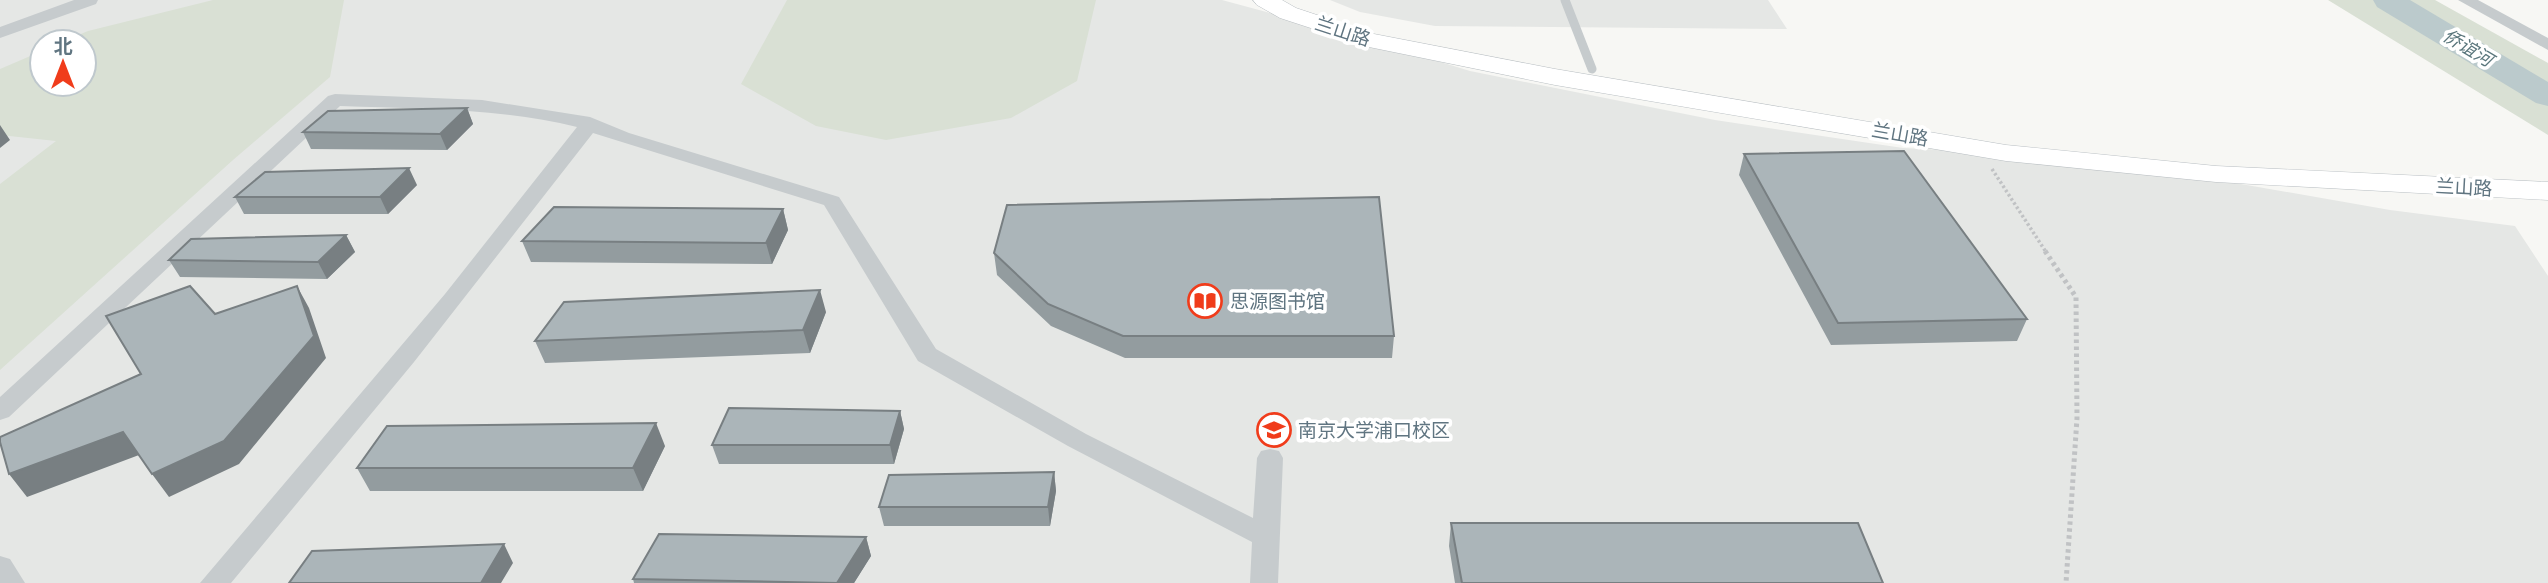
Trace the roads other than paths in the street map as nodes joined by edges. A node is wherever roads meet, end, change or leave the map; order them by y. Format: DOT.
graph roads {
  1 [pos="90,0"];
  2 [pos="1265,0"];
  3 [pos="1300,0"];
  4 [pos="1565,0"];
  5 [pos="2466,0"];
  6 [pos="0,33"];
  7 [pos="2548,45"];
  8 [pos="1592,69"];
  9 [pos="590,123"];
  10 [pos="2548,182"];
  11 [pos="2548,191"];
  12 [pos="0,411"];
  13 [pos="1270,458"];
  14 [pos="1265,536"];
  15 [pos="0,567"];
  16 [pos="11,583"];
  17 [pos="214,583"];
  18 [pos="1264,583"];
  1 -- 6 [label="street"];
  2 -- 11 [label="street, 兰山路"];
  3 -- 8 [label="street, 兰山路"];
  4 -- 8 [label="lane"];
  5 -- 7 [label="street"];
  8 -- 10 [label="street, 兰山路"];
  9 -- 12 [label="street"];
  9 -- 14 [label="street"];
  9 -- 17 [label="street"];
  13 -- 14 [label="street"];
  14 -- 18 [label="street"];
  15 -- 16 [label="street"];
}
